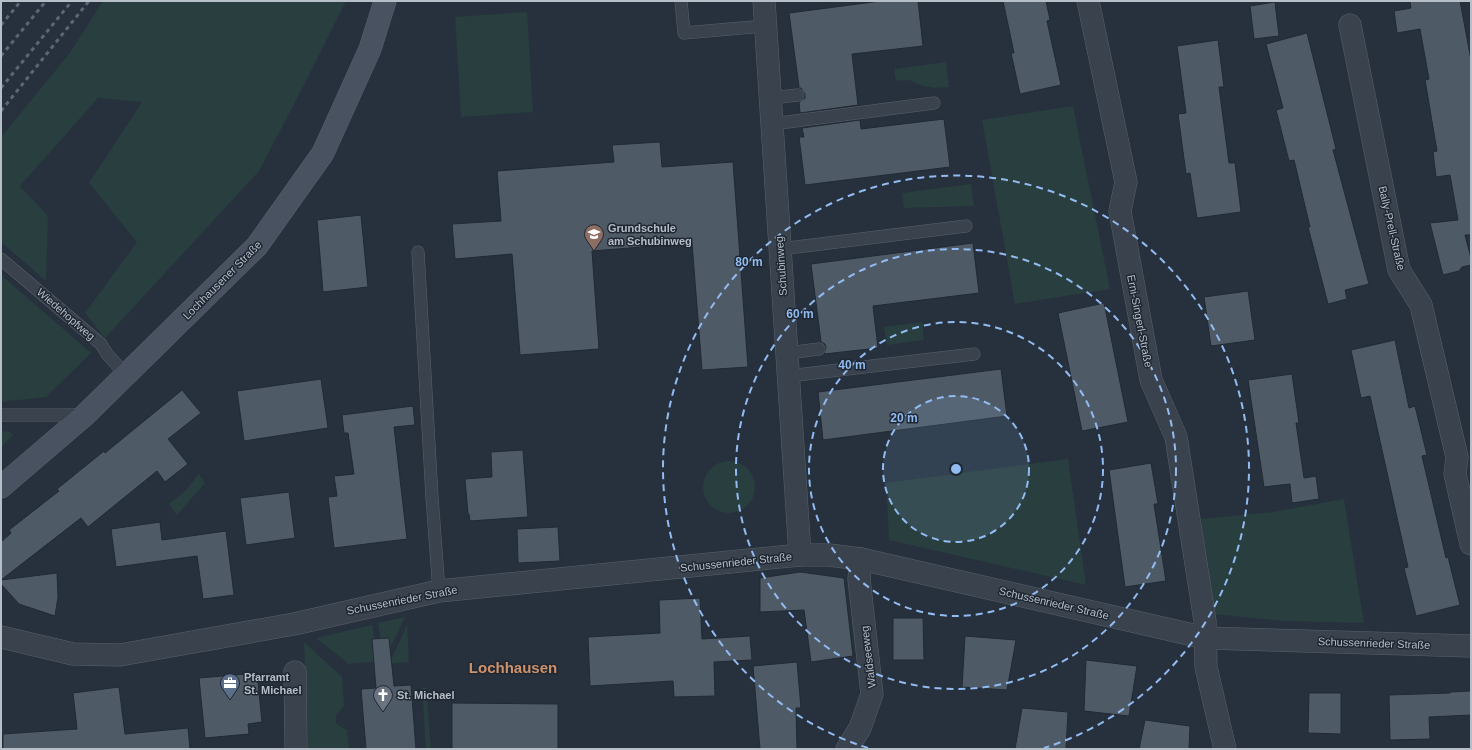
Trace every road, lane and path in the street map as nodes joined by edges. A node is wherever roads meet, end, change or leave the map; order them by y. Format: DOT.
graph roads {
  1 [pos="385,1"];
  2 [pos="681,1"];
  3 [pos="764,1"];
  4 [pos="1088,1"];
  5 [pos="1350,25"];
  6 [pos="765,26"];
  7 [pos="798,95"];
  8 [pos="770,98"];
  9 [pos="934,103"];
  10 [pos="772,124"];
  11 [pos="966,226"];
  12 [pos="780,249"];
  13 [pos="418,252"];
  14 [pos="1,259"];
  15 [pos="819,349"];
  16 [pos="786,353"];
  17 [pos="974,354"];
  18 [pos="126,375"];
  19 [pos="788,376"];
  20 [pos="1,415"];
  21 [pos="85,415"];
  22 [pos="1,487"];
  23 [pos="1471,544"];
  24 [pos="800,555"];
  25 [pos="862,559"];
  26 [pos="440,591"];
  27 [pos="1,637"];
  28 [pos="1206,638"];
  29 [pos="1471,646"];
  30 [pos="295,672"];
  31 [pos="296,749"];
  32 [pos="847,749"];
  33 [pos="1225,749"];
  1 -- 18 [label="main road, Lochhausener Straße"];
  2 -- 6 [label="lane"];
  3 -- 6 [label="street, Schubinweg"];
  4 -- 28 [label="street, Erni-Singerl-Straße"];
  5 -- 23 [label="street, Bally-Prell-Straße"];
  6 -- 8 [label="street, Schubinweg"];
  7 -- 8 [label="lane"];
  8 -- 10 [label="street, Schubinweg"];
  9 -- 10 [label="lane"];
  10 -- 12 [label="street, Schubinweg"];
  11 -- 12 [label="lane"];
  12 -- 16 [label="street, Schubinweg"];
  13 -- 26 [label="lane"];
  14 -- 18 [label="lane, Wiedehopfweg"];
  15 -- 16 [label="lane"];
  16 -- 19 [label="street, Schubinweg"];
  17 -- 19 [label="lane"];
  18 -- 21 [label="main road, Lochhausener Straße"];
  19 -- 24 [label="street, Schubinweg"];
  20 -- 21 [label="lane"];
  21 -- 22 [label="main road, Lochhausener Straße"];
  24 -- 25 [label="street, Schussenrieder Straße"];
  24 -- 26 [label="street, Schussenrieder Straße"];
  25 -- 28 [label="street, Schussenrieder Straße"];
  25 -- 32 [label="street, Waldseeweg"];
  26 -- 27 [label="street, Schussenrieder Straße"];
  28 -- 29 [label="street, Schussenrieder Straße"];
  28 -- 33 [label="street, Erni-Singerl-Straße"];
  30 -- 31 [label="street"];
}
